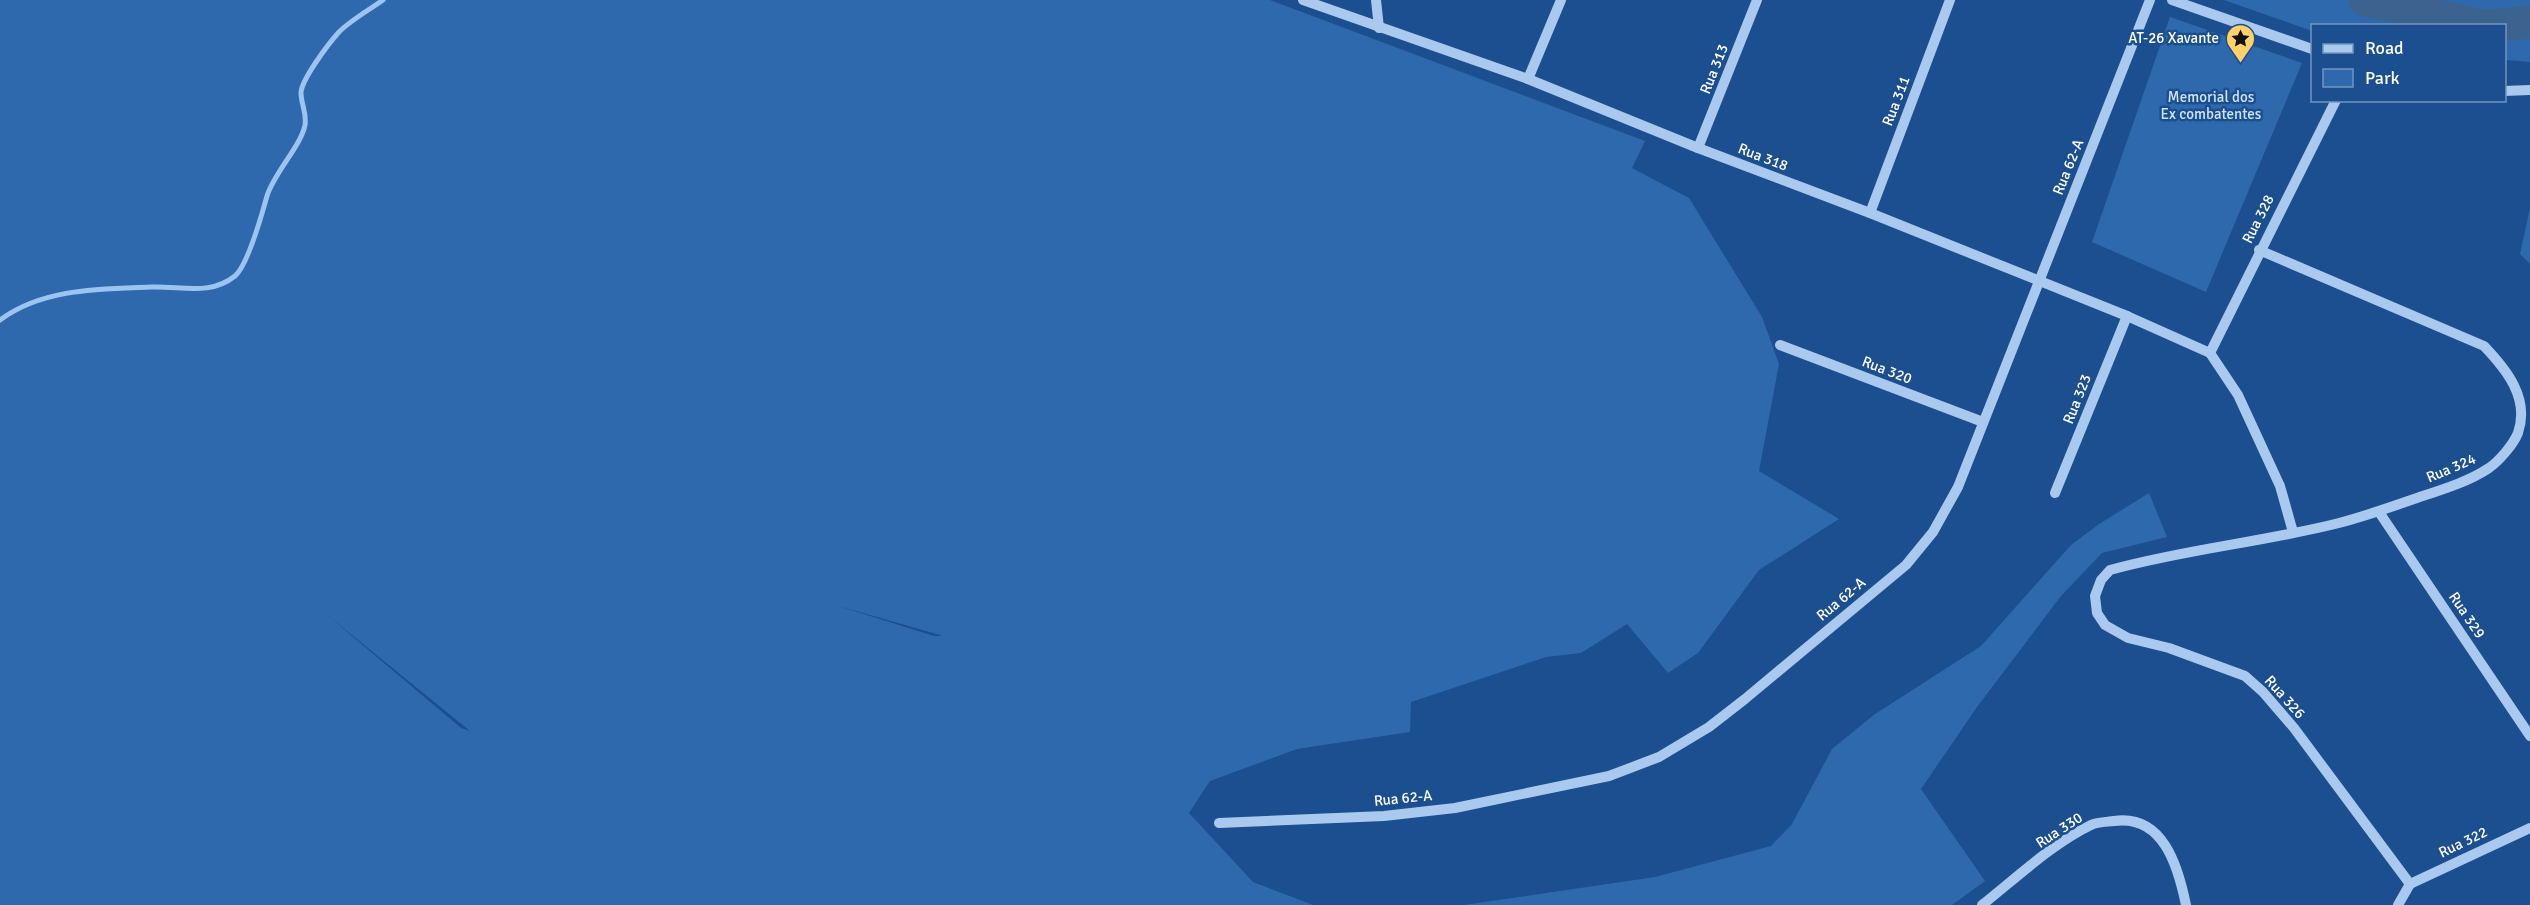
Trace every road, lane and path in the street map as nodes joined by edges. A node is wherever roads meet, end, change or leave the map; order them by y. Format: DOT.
graph roads {
  1 [pos="1303,0"];
  2 [pos="1376,0"];
  3 [pos="1560,0"];
  4 [pos="1757,0"];
  5 [pos="1950,0"];
  6 [pos="2150,0"];
  7 [pos="2172,0"];
  8 [pos="1379,28"];
  9 [pos="2311,48"];
  10 [pos="1528,79"];
  11 [pos="2530,90"];
  12 [pos="2506,91"];
  13 [pos="2335,102"];
  14 [pos="1698,148"];
  15 [pos="1870,213"];
  16 [pos="2259,250"];
  17 [pos="2038,282"];
  18 [pos="2127,316"];
  19 [pos="1780,345"];
  20 [pos="2210,353"];
  21 [pos="1983,422"];
  22 [pos="2055,493"];
  23 [pos="2379,512"];
  24 [pos="2293,532"];
  25 [pos="2095,596"];
  26 [pos="2530,736"];
  27 [pos="1219,823"];
  28 [pos="2530,828"];
  29 [pos="2410,884"];
  30 [pos="1982,905"];
  31 [pos="2186,905"];
  32 [pos="2398,905"];
  1 -- 8 [label="street, Rua 318"];
  2 -- 8 [label="street"];
  3 -- 10 [label="street"];
  4 -- 14 [label="street, Rua 313"];
  5 -- 15 [label="street, Rua 311"];
  6 -- 17 [label="street, Rua 62-A"];
  7 -- 9 [label="street"];
  8 -- 10 [label="street, Rua 318"];
  10 -- 14 [label="street, Rua 318"];
  11 -- 12 [label="street"];
  13 -- 16 [label="street, Rua 328"];
  14 -- 15 [label="street, Rua 318"];
  15 -- 17 [label="street, Rua 318"];
  16 -- 20 [label="street, Rua 328"];
  16 -- 23 [label="street, Rua 324"];
  17 -- 18 [label="street, Rua 318"];
  17 -- 21 [label="street, Rua 62-A"];
  18 -- 20 [label="street, Rua 318"];
  18 -- 22 [label="street, Rua 323"];
  19 -- 21 [label="street, Rua 320"];
  20 -- 24 [label="street"];
  21 -- 27 [label="street, Rua 62-A"];
  23 -- 24 [label="street, Rua 324"];
  23 -- 26 [label="street, Rua 329"];
  24 -- 25 [label="street, Rua 324"];
  25 -- 29 [label="street, Rua 326"];
  28 -- 29 [label="street, Rua 322"];
  29 -- 32 [label="street"];
  30 -- 31 [label="street, Rua 330"];
}
